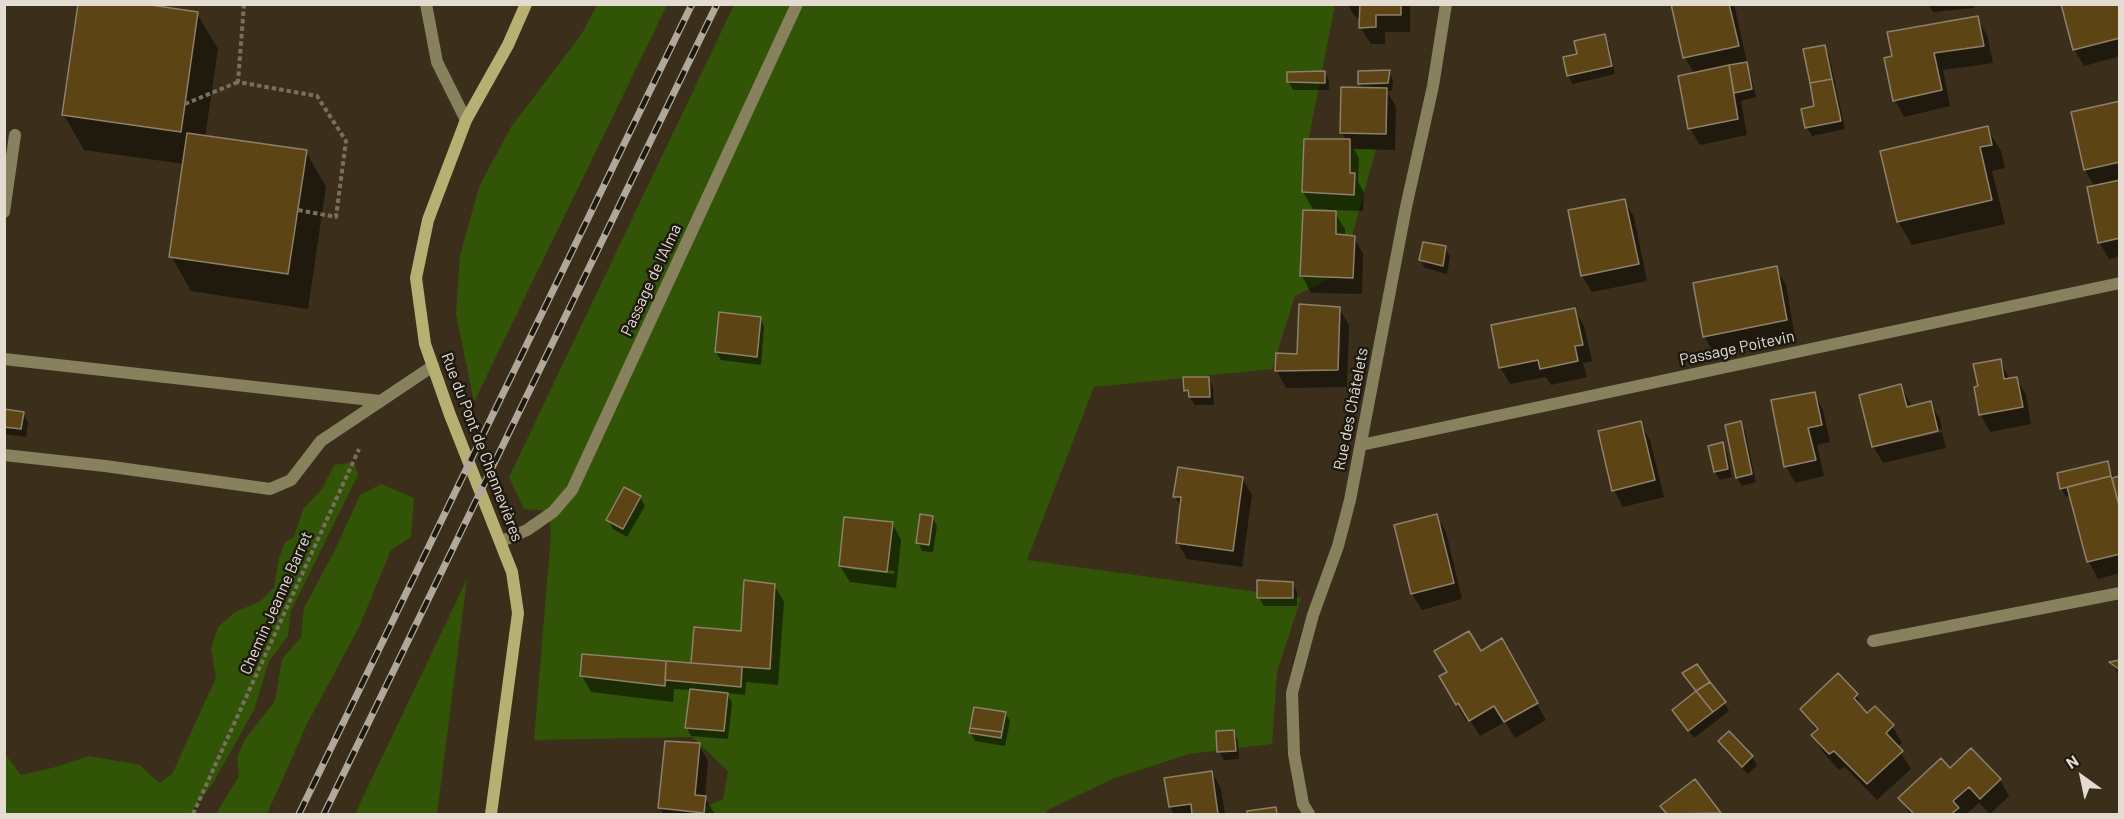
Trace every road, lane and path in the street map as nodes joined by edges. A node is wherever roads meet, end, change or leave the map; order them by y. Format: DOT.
graph roads {
  1 [pos="244,4"];
  2 [pos="426,4"];
  3 [pos="526,4"];
  4 [pos="797,4"];
  5 [pos="1446,4"];
  6 [pos="238,82"];
  7 [pos="185,104"];
  8 [pos="466,120"];
  9 [pos="15,135"];
  10 [pos="298,210"];
  11 [pos="4,212"];
  12 [pos="2120,283"];
  13 [pos="4,359"];
  14 [pos="433,366"];
  15 [pos="380,402"];
  16 [pos="361,445"];
  17 [pos="1361,445"];
  18 [pos="4,455"];
  19 [pos="502,542"];
  20 [pos="2120,593"];
  21 [pos="1873,640"];
  22 [pos="193,814"];
  23 [pos="491,814"];
  24 [pos="1309,814"];
  1 -- 6 [label="path"];
  2 -- 8 [label="street"];
  3 -- 8 [label="main road, Rue du Pont de Chennevières"];
  4 -- 19 [label="street, Passage de l'Alma"];
  5 -- 17 [label="street, Rue des Châtelets"];
  6 -- 7 [label="path"];
  6 -- 10 [label="path"];
  8 -- 14 [label="main road, Rue du Pont de Chennevières"];
  9 -- 11 [label="street"];
  12 -- 17 [label="street, Passage Poitevin"];
  13 -- 15 [label="street"];
  14 -- 15 [label="street"];
  14 -- 19 [label="main road, Rue du Pont de Chennevières"];
  15 -- 18 [label="street"];
  16 -- 22 [label="path, Chemin Jeanne Barret"];
  17 -- 24 [label="street, Rue des Châtelets"];
  19 -- 23 [label="main road, Rue du Pont de Chennevières"];
  20 -- 21 [label="street"];
}
